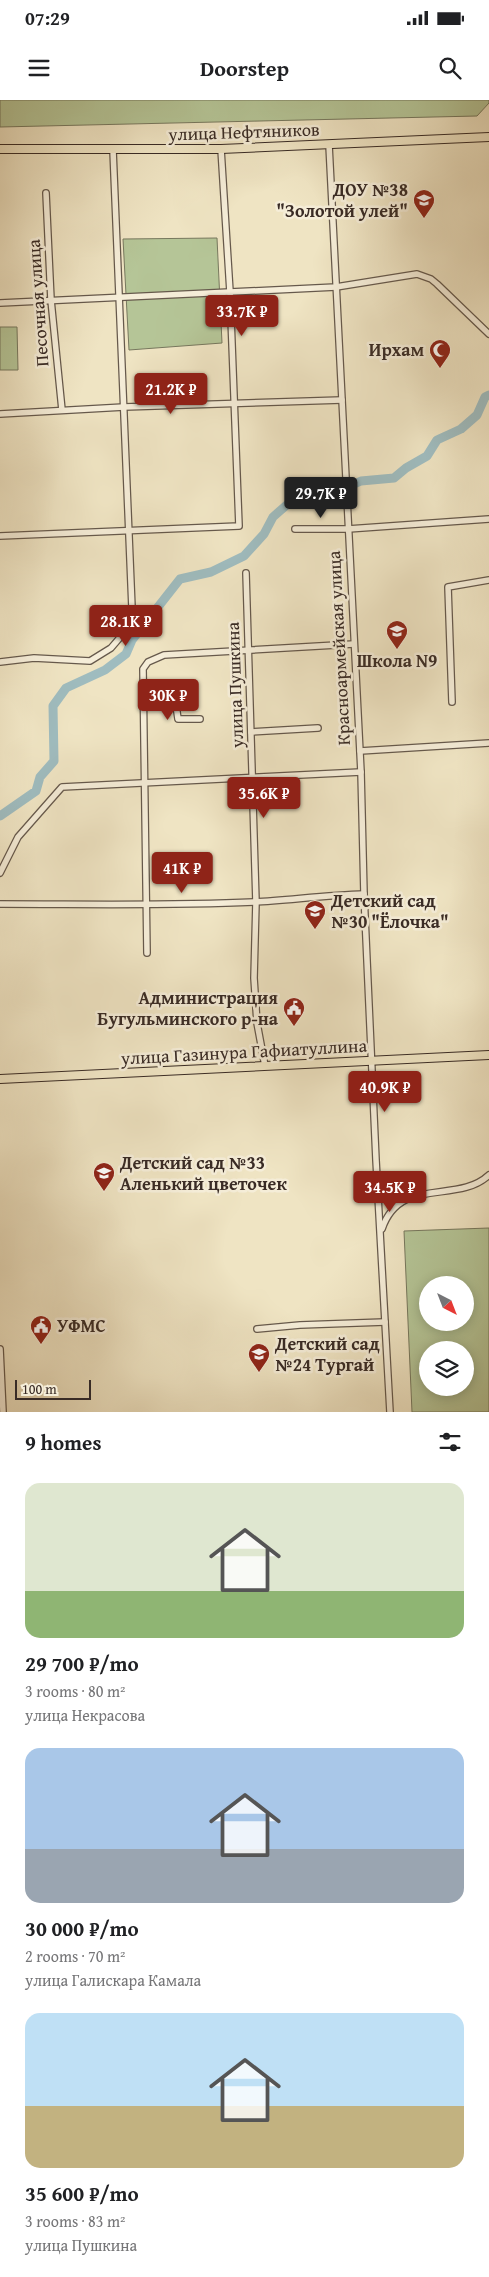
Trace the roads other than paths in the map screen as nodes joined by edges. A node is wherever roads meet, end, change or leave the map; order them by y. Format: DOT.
graph roads {
  1 [pos="489,136"];
  2 [pos="329,145"];
  3 [pos="221,149"];
  4 [pos="0,150"];
  5 [pos="114,150"];
  6 [pos="46,193"];
  7 [pos="336,287"];
  8 [pos="230,292"];
  9 [pos="120,297"];
  10 [pos="51,300"];
  11 [pos="0,303"];
  12 [pos="489,334"];
  13 [pos="342,400"];
  14 [pos="235,403"];
  15 [pos="124,406"];
  16 [pos="62,410"];
  17 [pos="0,414"];
  18 [pos="489,519"];
  19 [pos="295,529"];
  20 [pos="348,529"];
  21 [pos="128,532"];
  22 [pos="0,536"];
  23 [pos="246,573"];
  24 [pos="489,580"];
  25 [pos="354,644"];
  26 [pos="249,651"];
  27 [pos="0,662"];
  28 [pos="143,698"];
  29 [pos="452,702"];
  30 [pos="200,719"];
  31 [pos="318,728"];
  32 [pos="251,732"];
  33 [pos="489,743"];
  34 [pos="360,751"];
  35 [pos="360,772"];
  36 [pos="253,776"];
  37 [pos="145,782"];
  38 [pos="0,873"];
  39 [pos="364,894"];
  40 [pos="256,902"];
  41 [pos="0,904"];
  42 [pos="146,905"];
  43 [pos="147,953"];
  44 [pos="489,1055"];
  45 [pos="373,1061"];
  46 [pos="264,1066"];
  47 [pos="0,1079"];
  48 [pos="489,1175"];
  49 [pos="381,1234"];
  50 [pos="385,1322"];
  51 [pos="257,1329"];
  52 [pos="0,1349"];
  53 [pos="3,1412"];
  54 [pos="390,1412"];
  1 -- 2 [label="main road, улица Нефтяников"];
  2 -- 3 [label="main road, улица Нефтяников"];
  2 -- 7 [label="street, Красноармейская улица"];
  3 -- 5 [label="main road, улица Нефтяников"];
  3 -- 8 [label="street"];
  4 -- 5 [label="main road, улица Нефтяников"];
  5 -- 9 [label="street"];
  6 -- 10 [label="street, Песочная улица"];
  7 -- 8 [label="street"];
  7 -- 12 [label="street"];
  7 -- 13 [label="street, Красноармейская улица"];
  8 -- 9 [label="street"];
  8 -- 14 [label="street"];
  9 -- 10 [label="street"];
  9 -- 15 [label="street"];
  10 -- 11 [label="street"];
  10 -- 16 [label="street, Песочная улица"];
  13 -- 14 [label="street"];
  13 -- 20 [label="street, Красноармейская улица"];
  14 -- 15 [label="street"];
  14 -- 21 [label="street"];
  15 -- 16 [label="street"];
  15 -- 21 [label="street"];
  16 -- 17 [label="street"];
  18 -- 20 [label="street"];
  19 -- 20 [label="street"];
  20 -- 25 [label="street, Красноармейская улица"];
  21 -- 22 [label="street"];
  21 -- 27 [label="street"];
  23 -- 26 [label="street, улица Пушкина"];
  24 -- 29 [label="street"];
  25 -- 26 [label="street"];
  25 -- 34 [label="street, Красноармейская улица"];
  26 -- 28 [label="street"];
  26 -- 32 [label="street, улица Пушкина"];
  28 -- 30 [label="street"];
  28 -- 37 [label="street"];
  31 -- 32 [label="street"];
  32 -- 36 [label="street, улица Пушкина"];
  33 -- 34 [label="street"];
  34 -- 35 [label="street, Красноармейская улица"];
  35 -- 36 [label="street"];
  35 -- 39 [label="street, Красноармейская улица"];
  36 -- 37 [label="street"];
  36 -- 40 [label="street, улица Пушкина"];
  37 -- 38 [label="street"];
  37 -- 42 [label="street"];
  39 -- 40 [label="street"];
  39 -- 45 [label="street, Красноармейская улица"];
  40 -- 42 [label="street"];
  40 -- 46 [label="street, улица Пушкина"];
  41 -- 42 [label="street"];
  42 -- 43 [label="street"];
  44 -- 45 [label="main road, улица Газинура Гафиатуллина"];
  45 -- 46 [label="main road, улица Газинура Гафиатуллина"];
  45 -- 49 [label="street, Красноармейская улица"];
  46 -- 47 [label="main road, улица Газинура Гафиатуллина"];
  48 -- 49 [label="street"];
  49 -- 50 [label="street"];
  50 -- 51 [label="street"];
  50 -- 54 [label="street"];
  52 -- 53 [label="street"];
}
